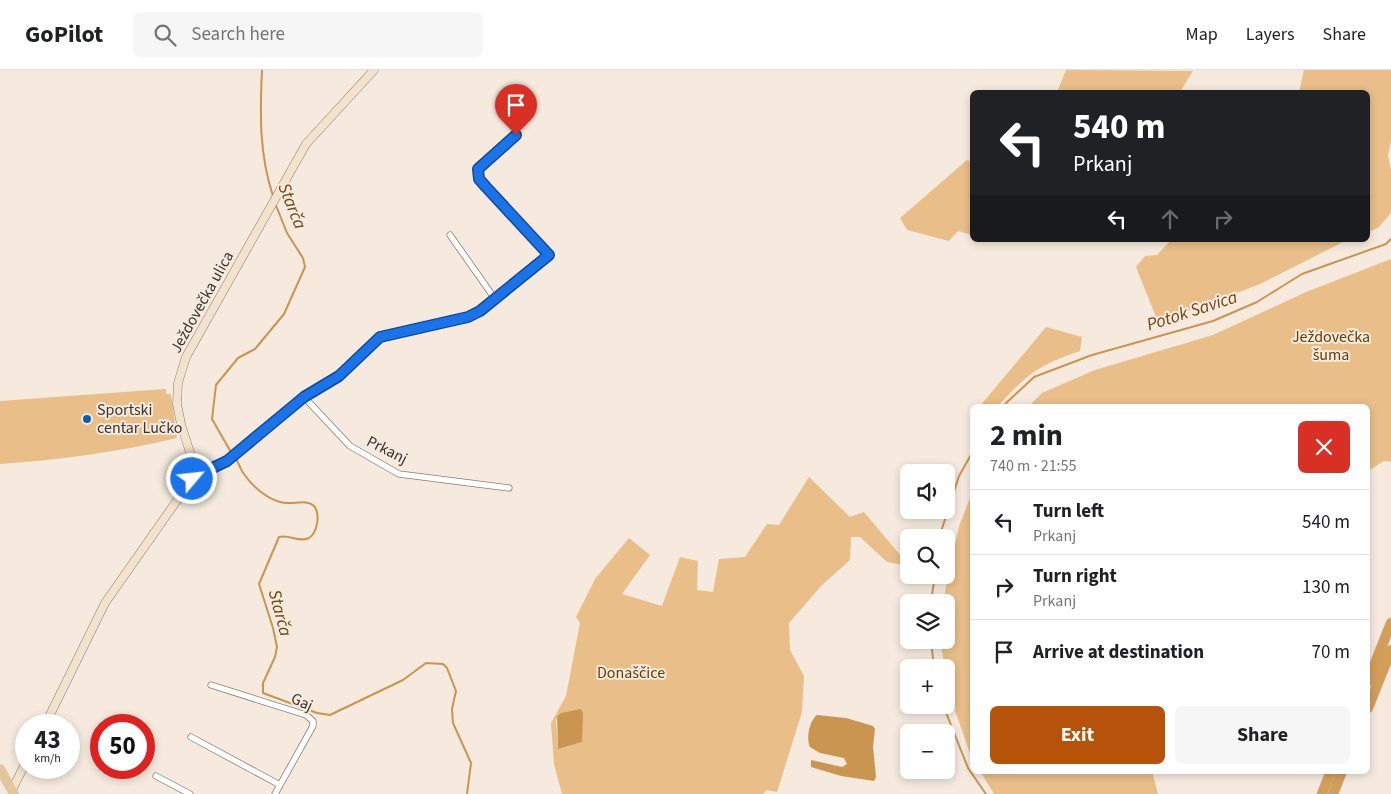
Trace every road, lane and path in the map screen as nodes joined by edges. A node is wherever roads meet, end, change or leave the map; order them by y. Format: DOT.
graph roads {
  1 [pos="374,70"];
  2 [pos="516,135"];
  3 [pos="450,236"];
  4 [pos="495,299"];
  5 [pos="304,397"];
  6 [pos="194,474"];
  7 [pos="509,488"];
  8 [pos="1391,623"];
  9 [pos="1391,650"];
  10 [pos="1370,676"];
  11 [pos="211,685"];
  12 [pos="1370,703"];
  13 [pos="50,714"];
  14 [pos="191,737"];
  15 [pos="0,769"];
  16 [pos="1330,774"];
  17 [pos="1341,774"];
  18 [pos="156,776"];
  19 [pos="19,779"];
  20 [pos="280,785"];
  21 [pos="13,792"];
  22 [pos="190,794"];
  23 [pos="275,794"];
  24 [pos="1322,794"];
  25 [pos="1333,794"];
  1 -- 6 [label="main road, Ježdovečka ulica"];
  2 -- 4 [label="street"];
  3 -- 4 [label="street"];
  4 -- 5 [label="street"];
  5 -- 6 [label="street"];
  5 -- 7 [label="street, Prkanj"];
  6 -- 13 [label="main road"];
  8 -- 10 [label="highway"];
  9 -- 12 [label="highway"];
  11 -- 20 [label="street, Gaj"];
  14 -- 20 [label="street"];
  15 -- 21 [label="main road"];
  16 -- 24 [label="highway"];
  17 -- 25 [label="highway"];
  18 -- 22 [label="street"];
  19 -- 21 [label="main road"];
  20 -- 23 [label="street, Gaj"];
}
